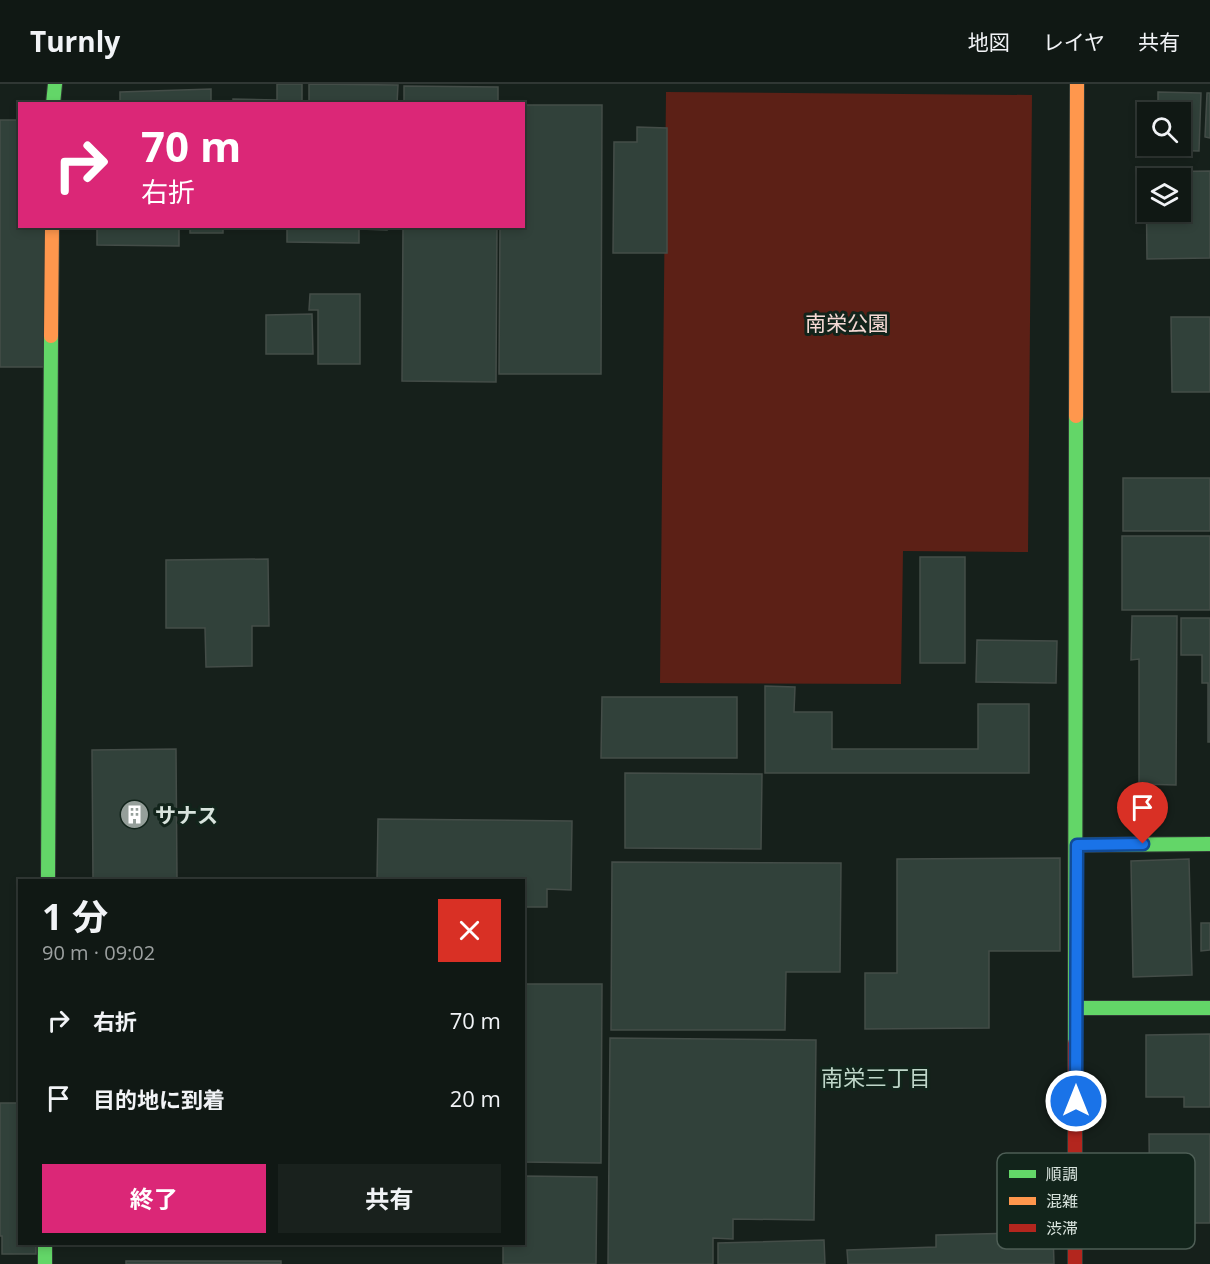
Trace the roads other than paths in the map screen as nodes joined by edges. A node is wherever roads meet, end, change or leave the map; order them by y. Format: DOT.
graph roads {
  1 [pos="55,84"];
  2 [pos="1077,84"];
  3 [pos="53,102"];
  4 [pos="52,228"];
  5 [pos="1210,844"];
  6 [pos="1077,845"];
  7 [pos="48,879"];
  8 [pos="1076,1008"];
  9 [pos="1210,1008"];
  10 [pos="1075,1153"];
  11 [pos="45,1245"];
  12 [pos="1075,1249"];
  13 [pos="45,1264"];
  14 [pos="1075,1264"];
  1 -- 3 [label="street"];
  2 -- 6 [label="street"];
  4 -- 7 [label="street"];
  5 -- 6 [label="street"];
  6 -- 8 [label="street"];
  8 -- 9 [label="street"];
  8 -- 10 [label="street"];
  11 -- 13 [label="street"];
  12 -- 14 [label="street"];
}
